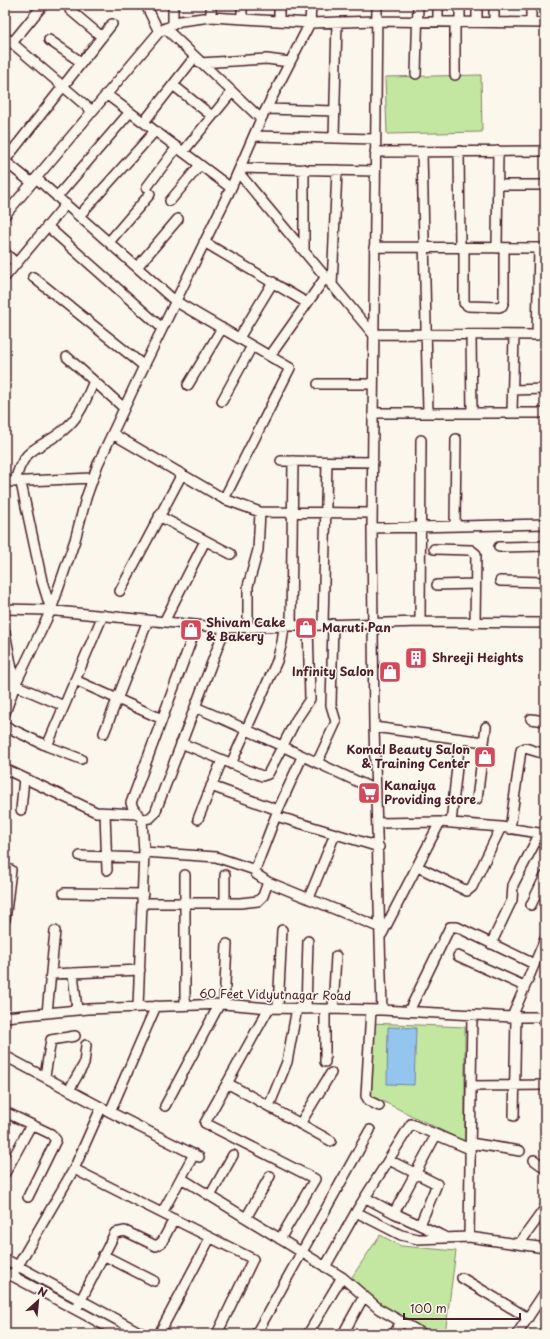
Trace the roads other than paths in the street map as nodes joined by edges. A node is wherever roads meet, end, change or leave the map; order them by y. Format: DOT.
graph roads {
  1 [pos="43,5"];
  2 [pos="146,5"];
  3 [pos="173,5"];
  4 [pos="211,5"];
  5 [pos="242,5"];
  6 [pos="279,5"];
  7 [pos="311,5"];
  8 [pos="377,5"];
  9 [pos="418,5"];
  10 [pos="438,5"];
  11 [pos="460,5"];
  12 [pos="477,5"];
  13 [pos="494,5"];
  14 [pos="532,5"];
  15 [pos="70,10"];
  16 [pos="211,17"];
  17 [pos="242,19"];
  18 [pos="279,21"];
  19 [pos="377,21"];
  20 [pos="337,22"];
  21 [pos="418,22"];
  22 [pos="438,22"];
  23 [pos="458,22"];
  24 [pos="477,22"];
  25 [pos="494,22"];
  26 [pos="173,23"];
  27 [pos="310,23"];
  28 [pos="531,23"];
  29 [pos="545,23"];
  30 [pos="112,24"];
  31 [pos="162,30"];
  32 [pos="102,37"];
  33 [pos="8,40"];
  34 [pos="49,40"];
  35 [pos="197,60"];
  36 [pos="81,62"];
  37 [pos="289,62"];
  38 [pos="416,74"];
  39 [pos="455,75"];
  40 [pos="173,85"];
  41 [pos="63,86"];
  42 [pos="232,92"];
  43 [pos="106,94"];
  44 [pos="266,109"];
  45 [pos="92,111"];
  46 [pos="130,112"];
  47 [pos="335,112"];
  48 [pos="212,116"];
  49 [pos="261,119"];
  50 [pos="144,122"];
  51 [pos="155,130"];
  52 [pos="254,136"];
  53 [pos="334,138"];
  54 [pos="375,139"];
  55 [pos="180,150"];
  56 [pos="498,151"];
  57 [pos="545,151"];
  58 [pos="375,152"];
  59 [pos="422,152"];
  60 [pos="459,152"];
  61 [pos="200,165"];
  62 [pos="304,169"];
  63 [pos="239,170"];
  64 [pos="337,170"];
  65 [pos="374,171"];
  66 [pos="34,180"];
  67 [pos="498,185"];
  68 [pos="545,185"];
  69 [pos="231,188"];
  70 [pos="57,196"];
  71 [pos="170,201"];
  72 [pos="66,204"];
  73 [pos="5,215"];
  74 [pos="79,216"];
  75 [pos="178,219"];
  76 [pos="47,226"];
  77 [pos="109,242"];
  78 [pos="204,242"];
  79 [pos="374,247"];
  80 [pos="424,247"];
  81 [pos="462,248"];
  82 [pos="500,248"];
  83 [pos="542,248"];
  84 [pos="304,251"];
  85 [pos="5,253"];
  86 [pos="16,263"];
  87 [pos="137,267"];
  88 [pos="5,277"];
  89 [pos="33,277"];
  90 [pos="325,278"];
  91 [pos="273,282"];
  92 [pos="332,286"];
  93 [pos="175,301"];
  94 [pos="307,303"];
  95 [pos="162,328"];
  96 [pos="222,328"];
  97 [pos="373,334"];
  98 [pos="426,335"];
  99 [pos="471,336"];
  100 [pos="514,336"];
  101 [pos="239,338"];
  102 [pos="252,346"];
  103 [pos="270,356"];
  104 [pos="67,357"];
  105 [pos="144,366"];
  106 [pos="94,381"];
  107 [pos="318,384"];
  108 [pos="373,384"];
  109 [pos="188,385"];
  110 [pos="545,389"];
  111 [pos="513,390"];
  112 [pos="222,401"];
  113 [pos="124,408"];
  114 [pos="428,412"];
  115 [pos="472,412"];
  116 [pos="512,412"];
  117 [pos="373,413"];
  118 [pos="545,413"];
  119 [pos="113,434"];
  120 [pos="456,439"];
  121 [pos="421,440"];
  122 [pos="281,461"];
  123 [pos="293,461"];
  124 [pos="327,462"];
  125 [pos="373,462"];
  126 [pos="182,474"];
  127 [pos="92,478"];
  128 [pos="5,482"];
  129 [pos="18,482"];
  130 [pos="224,499"];
  131 [pos="260,512"];
  132 [pos="292,512"];
  133 [pos="326,513"];
  134 [pos="372,513"];
  135 [pos="160,516"];
  136 [pos="545,524"];
  137 [pos="455,526"];
  138 [pos="420,527"];
  139 [pos="372,528"];
  140 [pos="205,541"];
  141 [pos="545,546"];
  142 [pos="499,547"];
  143 [pos="434,549"];
  144 [pos="231,554"];
  145 [pos="500,581"];
  146 [pos="545,582"];
  147 [pos="437,584"];
  148 [pos="475,584"];
  149 [pos="120,591"];
  150 [pos="5,609"];
  151 [pos="51,610"];
  152 [pos="103,615"];
  153 [pos="148,620"];
  154 [pos="164,622"];
  155 [pos="420,622"];
  156 [pos="373,623"];
  157 [pos="545,623"];
  158 [pos="322,624"];
  159 [pos="333,624"];
  160 [pos="475,624"];
  161 [pos="197,625"];
  162 [pos="308,625"];
  163 [pos="288,627"];
  164 [pos="225,628"];
  165 [pos="248,628"];
  166 [pos="5,632"];
  167 [pos="76,680"];
  168 [pos="15,685"];
  169 [pos="118,698"];
  170 [pos="64,706"];
  171 [pos="195,707"];
  172 [pos="5,713"];
  173 [pos="162,719"];
  174 [pos="531,719"];
  175 [pos="545,721"];
  176 [pos="5,726"];
  177 [pos="374,727"];
  178 [pos="486,727"];
  179 [pos="246,728"];
  180 [pos="104,733"];
  181 [pos="460,739"];
  182 [pos="484,742"];
  183 [pos="181,743"];
  184 [pos="47,746"];
  185 [pos="283,746"];
  186 [pos="545,754"];
  187 [pos="302,757"];
  188 [pos="81,759"];
  189 [pos="222,760"];
  190 [pos="317,763"];
  191 [pos="231,764"];
  192 [pos="5,769"];
  193 [pos="24,778"];
  194 [pos="211,786"];
  195 [pos="376,790"];
  196 [pos="477,799"];
  197 [pos="21,810"];
  198 [pos="105,813"];
  199 [pos="277,813"];
  200 [pos="140,816"];
  201 [pos="198,819"];
  202 [pos="440,822"];
  203 [pos="378,823"];
  204 [pos="451,823"];
  205 [pos="506,828"];
  206 [pos="542,833"];
  207 [pos="335,834"];
  208 [pos="379,847"];
  209 [pos="144,855"];
  210 [pos="80,856"];
  211 [pos="107,857"];
  212 [pos="418,868"];
  213 [pos="11,870"];
  214 [pos="107,870"];
  215 [pos="255,870"];
  216 [pos="185,874"];
  217 [pos="225,875"];
  218 [pos="545,876"];
  219 [pos="268,882"];
  220 [pos="64,892"];
  221 [pos="309,898"];
  222 [pos="143,899"];
  223 [pos="185,903"];
  224 [pos="225,903"];
  225 [pos="531,905"];
  226 [pos="5,916"];
  227 [pos="282,930"];
  228 [pos="55,931"];
  229 [pos="381,932"];
  230 [pos="545,939"];
  231 [pos="308,941"];
  232 [pos="227,944"];
  233 [pos="491,944"];
  234 [pos="336,956"];
  235 [pos="458,956"];
  236 [pos="534,964"];
  237 [pos="140,970"];
  238 [pos="73,973"];
  239 [pos="51,974"];
  240 [pos="524,986"];
  241 [pos="184,1005"];
  242 [pos="222,1005"];
  243 [pos="156,1006"];
  244 [pos="138,1007"];
  245 [pos="273,1008"];
  246 [pos="301,1008"];
  247 [pos="329,1009"];
  248 [pos="77,1010"];
  249 [pos="370,1010"];
  250 [pos="382,1010"];
  251 [pos="409,1012"];
  252 [pos="47,1013"];
  253 [pos="472,1015"];
  254 [pos="514,1017"];
  255 [pos="545,1017"];
  256 [pos="5,1018"];
  257 [pos="75,1036"];
  258 [pos="86,1045"];
  259 [pos="5,1056"];
  260 [pos="325,1062"];
  261 [pos="331,1073"];
  262 [pos="45,1076"];
  263 [pos="227,1083"];
  264 [pos="545,1084"];
  265 [pos="515,1085"];
  266 [pos="472,1086"];
  267 [pos="69,1090"];
  268 [pos="165,1106"];
  269 [pos="269,1106"];
  270 [pos="379,1106"];
  271 [pos="106,1110"];
  272 [pos="5,1112"];
  273 [pos="514,1116"];
  274 [pos="300,1124"];
  275 [pos="31,1125"];
  276 [pos="370,1130"];
  277 [pos="436,1135"];
  278 [pos="331,1141"];
  279 [pos="470,1146"];
  280 [pos="520,1151"];
  281 [pos="233,1154"];
  282 [pos="389,1160"];
  283 [pos="534,1160"];
  284 [pos="545,1168"];
  285 [pos="74,1169"];
  286 [pos="5,1173"];
  287 [pos="415,1174"];
  288 [pos="270,1176"];
  289 [pos="181,1178"];
  290 [pos="210,1196"];
  291 [pos="28,1197"];
  292 [pos="366,1198"];
  293 [pos="545,1208"];
  294 [pos="356,1212"];
  295 [pos="162,1213"];
  296 [pos="394,1213"];
  297 [pos="246,1218"];
  298 [pos="174,1219"];
  299 [pos="420,1224"];
  300 [pos="469,1237"];
  301 [pos="210,1238"];
  302 [pos="448,1238"];
  303 [pos="280,1240"];
  304 [pos="519,1244"];
  305 [pos="545,1248"];
  306 [pos="302,1253"];
  307 [pos="103,1255"];
  308 [pos="5,1259"];
  309 [pos="18,1266"];
  310 [pos="324,1267"];
  311 [pos="9,1274"];
  312 [pos="342,1277"];
  313 [pos="462,1278"];
  314 [pos="154,1280"];
  315 [pos="545,1292"];
  316 [pos="364,1296"];
  317 [pos="81,1300"];
  318 [pos="76,1310"];
  319 [pos="109,1315"];
  320 [pos="528,1318"];
  321 [pos="401,1322"];
  322 [pos="104,1325"];
  323 [pos="121,1334"];
  324 [pos="143,1334"];
  325 [pos="159,1334"];
  326 [pos="217,1334"];
  327 [pos="256,1334"];
  328 [pos="308,1334"];
  329 [pos="343,1334"];
  330 [pos="394,1334"];
  331 [pos="423,1334"];
  332 [pos="517,1334"];
  1 -- 33 [label="street"];
  2 -- 31 [label="street"];
  3 -- 26 [label="street"];
  4 -- 16 [label="street"];
  5 -- 17 [label="street"];
  6 -- 18 [label="street"];
  7 -- 27 [label="street"];
  8 -- 19 [label="street"];
  9 -- 21 [label="street"];
  10 -- 22 [label="street"];
  11 -- 23 [label="street"];
  12 -- 24 [label="street"];
  13 -- 25 [label="street"];
  14 -- 28 [label="street"];
  15 -- 32 [label="street"];
  16 -- 17 [label="street"];
  16 -- 26 [label="street"];
  17 -- 18 [label="street"];
  18 -- 27 [label="street"];
  19 -- 20 [label="street"];
  19 -- 21 [label="street"];
  19 -- 54 [label="street"];
  20 -- 27 [label="street"];
  20 -- 47 [label="street"];
  21 -- 22 [label="street"];
  21 -- 38 [label="street"];
  22 -- 23 [label="street"];
  23 -- 24 [label="street"];
  23 -- 39 [label="street"];
  24 -- 25 [label="street"];
  25 -- 28 [label="street"];
  26 -- 31 [label="street"];
  27 -- 37 [label="street"];
  28 -- 29 [label="street"];
  30 -- 32 [label="street"];
  31 -- 35 [label="street"];
  31 -- 43 [label="street"];
  32 -- 36 [label="street"];
  33 -- 41 [label="street"];
  34 -- 36 [label="street"];
  35 -- 37 [label="street"];
  35 -- 40 [label="street"];
  35 -- 42 [label="street"];
  36 -- 41 [label="street"];
  37 -- 44 [label="street"];
  40 -- 48 [label="street"];
  40 -- 50 [label="street"];
  41 -- 45 [label="street"];
  41 -- 66 [label="street"];
  42 -- 48 [label="street"];
  42 -- 49 [label="street"];
  43 -- 45 [label="street"];
  43 -- 46 [label="street"];
  44 -- 47 [label="street"];
  44 -- 49 [label="street"];
  45 -- 66 [label="street"];
  46 -- 50 [label="street"];
  46 -- 70 [label="street"];
  47 -- 53 [label="street"];
  48 -- 55 [label="street"];
  49 -- 52 [label="street"];
  50 -- 51 [label="street"];
  51 -- 55 [label="street"];
  51 -- 74 [label="street"];
  52 -- 53 [label="street"];
  52 -- 63 [label="street"];
  53 -- 54 [label="street"];
  54 -- 58 [label="street"];
  55 -- 61 [label="street"];
  55 -- 77 [label="street"];
  56 -- 57 [label="street"];
  56 -- 60 [label="street"];
  56 -- 67 [label="street"];
  58 -- 59 [label="street"];
  58 -- 65 [label="street"];
  59 -- 60 [label="street"];
  59 -- 80 [label="street"];
  60 -- 81 [label="street"];
  61 -- 69 [label="street"];
  61 -- 71 [label="street"];
  62 -- 63 [label="street"];
  62 -- 64 [label="street"];
  62 -- 84 [label="street"];
  63 -- 69 [label="street"];
  63 -- 84 [label="street"];
  64 -- 65 [label="street"];
  64 -- 92 [label="street"];
  65 -- 79 [label="street"];
  66 -- 70 [label="street"];
  66 -- 73 [label="street"];
  67 -- 68 [label="street"];
  67 -- 82 [label="street"];
  69 -- 78 [label="street"];
  70 -- 72 [label="street"];
  72 -- 74 [label="street"];
  72 -- 76 [label="street"];
  74 -- 77 [label="street"];
  75 -- 87 [label="street"];
  76 -- 86 [label="street"];
  76 -- 95 [label="street"];
  77 -- 87 [label="street"];
  78 -- 91 [label="street"];
  78 -- 93 [label="street"];
  79 -- 80 [label="street"];
  79 -- 97 [label="street"];
  80 -- 81 [label="street"];
  80 -- 98 [label="street"];
  81 -- 82 [label="street"];
  81 -- 82 [label="street"];
  82 -- 83 [label="street"];
  83 -- 100 [label="street"];
  84 -- 90 [label="street"];
  85 -- 86 [label="street"];
  86 -- 88 [label="street"];
  87 -- 93 [label="street"];
  89 -- 105 [label="street"];
  90 -- 92 [label="street"];
  90 -- 94 [label="street"];
  91 -- 94 [label="street"];
  91 -- 101 [label="street"];
  92 -- 97 [label="street"];
  93 -- 95 [label="street"];
  93 -- 96 [label="street"];
  94 -- 103 [label="street"];
  95 -- 105 [label="street"];
  96 -- 101 [label="street"];
  96 -- 109 [label="street"];
  97 -- 98 [label="street"];
  97 -- 108 [label="street"];
  98 -- 99 [label="street"];
  98 -- 114 [label="street"];
  99 -- 100 [label="street"];
  99 -- 115 [label="street"];
  100 -- 111 [label="street"];
  101 -- 102 [label="street"];
  102 -- 103 [label="street"];
  102 -- 112 [label="street"];
  103 -- 130 [label="street"];
  104 -- 106 [label="street"];
  105 -- 113 [label="street"];
  106 -- 113 [label="street"];
  106 -- 129 [label="street"];
  107 -- 108 [label="street"];
  108 -- 117 [label="street"];
  110 -- 111 [label="street"];
  111 -- 116 [label="street"];
  113 -- 119 [label="street"];
  114 -- 115 [label="street"];
  114 -- 117 [label="street"];
  115 -- 116 [label="street"];
  116 -- 118 [label="street"];
  117 -- 125 [label="street"];
  119 -- 126 [label="street"];
  119 -- 127 [label="street"];
  120 -- 137 [label="street"];
  121 -- 138 [label="street"];
  122 -- 123 [label="street"];
  123 -- 124 [label="street"];
  123 -- 132 [label="street"];
  124 -- 125 [label="street"];
  124 -- 133 [label="street"];
  125 -- 134 [label="street"];
  126 -- 130 [label="street"];
  126 -- 135 [label="street"];
  127 -- 129 [label="street"];
  127 -- 151 [label="street"];
  128 -- 129 [label="street"];
  129 -- 151 [label="street"];
  130 -- 131 [label="street"];
  131 -- 132 [label="street"];
  131 -- 165 [label="street"];
  132 -- 133 [label="street"];
  132 -- 163 [label="street"];
  133 -- 134 [label="street"];
  133 -- 158 [label="street"];
  134 -- 139 [label="street"];
  135 -- 140 [label="street"];
  135 -- 149 [label="street"];
  136 -- 137 [label="street"];
  137 -- 138 [label="street"];
  138 -- 139 [label="street"];
  138 -- 155 [label="street"];
  139 -- 156 [label="street"];
  140 -- 144 [label="street"];
  140 -- 154 [label="street"];
  141 -- 142 [label="street"];
  143 -- 148 [label="street"];
  145 -- 146 [label="street"];
  147 -- 148 [label="street"];
  148 -- 160 [label="street"];
  150 -- 151 [label="street"];
  151 -- 152 [label="street"];
  151 -- 168 [label="street"];
  152 -- 153 [label="street"];
  152 -- 167 [label="street"];
  153 -- 154 [label="street"];
  153 -- 169 [label="street"];
  154 -- 161 [label="street"];
  155 -- 156 [label="street"];
  155 -- 160 [label="street"];
  156 -- 159 [label="street"];
  156 -- 177 [label="street"];
  157 -- 160 [label="street"];
  158 -- 159 [label="street"];
  158 -- 162 [label="street"];
  159 -- 190 [label="street"];
  161 -- 164 [label="street"];
  161 -- 173 [label="street"];
  162 -- 163 [label="street"];
  162 -- 185 [label="street"];
  163 -- 165 [label="street"];
  163 -- 179 [label="street"];
  164 -- 165 [label="street"];
  164 -- 171 [label="street"];
  166 -- 168 [label="street"];
  167 -- 169 [label="street"];
  167 -- 170 [label="street"];
  168 -- 170 [label="street"];
  168 -- 172 [label="street"];
  169 -- 173 [label="street"];
  169 -- 180 [label="street"];
  170 -- 184 [label="street"];
  171 -- 179 [label="street"];
  171 -- 183 [label="street"];
  173 -- 200 [label="street"];
  174 -- 175 [label="street"];
  176 -- 184 [label="street"];
  177 -- 181 [label="street"];
  177 -- 195 [label="street"];
  178 -- 182 [label="street"];
  179 -- 185 [label="street"];
  179 -- 191 [label="street"];
  181 -- 182 [label="street"];
  181 -- 204 [label="street"];
  182 -- 196 [label="street"];
  183 -- 189 [label="street"];
  183 -- 200 [label="street"];
  184 -- 188 [label="street"];
  185 -- 187 [label="street"];
  185 -- 191 [label="street"];
  186 -- 205 [label="street"];
  187 -- 190 [label="street"];
  187 -- 199 [label="street"];
  189 -- 191 [label="street"];
  189 -- 194 [label="street"];
  190 -- 195 [label="street"];
  192 -- 193 [label="street"];
  193 -- 197 [label="street"];
  193 -- 198 [label="street"];
  194 -- 199 [label="street"];
  194 -- 201 [label="street"];
  195 -- 203 [label="street"];
  198 -- 200 [label="street"];
  198 -- 211 [label="street"];
  199 -- 207 [label="street"];
  199 -- 215 [label="street"];
  200 -- 209 [label="street"];
  202 -- 203 [label="street"];
  202 -- 204 [label="street"];
  202 -- 212 [label="street"];
  203 -- 208 [label="street"];
  204 -- 205 [label="street"];
  205 -- 206 [label="street"];
  205 -- 212 [label="street"];
  206 -- 233 [label="street"];
  207 -- 208 [label="street"];
  207 -- 221 [label="street"];
  208 -- 229 [label="street"];
  209 -- 211 [label="street"];
  209 -- 215 [label="street"];
  209 -- 222 [label="street"];
  210 -- 211 [label="street"];
  211 -- 214 [label="street"];
  212 -- 229 [label="street"];
  213 -- 226 [label="street"];
  215 -- 219 [label="street"];
  216 -- 223 [label="street"];
  217 -- 224 [label="street"];
  218 -- 225 [label="street"];
  219 -- 221 [label="street"];
  219 -- 224 [label="street"];
  220 -- 222 [label="street"];
  221 -- 229 [label="street"];
  222 -- 223 [label="street"];
  222 -- 237 [label="street"];
  223 -- 224 [label="street"];
  223 -- 241 [label="street"];
  227 -- 245 [label="street"];
  228 -- 239 [label="street"];
  229 -- 250 [label="street"];
  230 -- 236 [label="street"];
  231 -- 246 [label="street"];
  232 -- 242 [label="street"];
  233 -- 236 [label="street"];
  233 -- 251 [label="street"];
  234 -- 247 [label="street"];
  235 -- 240 [label="street"];
  236 -- 240 [label="street"];
  237 -- 238 [label="street"];
  237 -- 244 [label="street"];
  238 -- 239 [label="street"];
  238 -- 248 [label="street"];
  239 -- 252 [label="street"];
  240 -- 254 [label="street"];
  241 -- 242 [label="street, 60 Feet Vidyutnagar Road"];
  241 -- 243 [label="street, 60 Feet Vidyutnagar Road"];
  242 -- 245 [label="street, 60 Feet Vidyutnagar Road"];
  242 -- 268 [label="street"];
  243 -- 244 [label="street, 60 Feet Vidyutnagar Road"];
  243 -- 271 [label="street"];
  244 -- 248 [label="street, 60 Feet Vidyutnagar Road"];
  245 -- 246 [label="street, 60 Feet Vidyutnagar Road"];
  245 -- 263 [label="street"];
  246 -- 247 [label="street, 60 Feet Vidyutnagar Road"];
  246 -- 269 [label="street"];
  247 -- 249 [label="street, 60 Feet Vidyutnagar Road"];
  247 -- 260 [label="street"];
  248 -- 252 [label="street, 60 Feet Vidyutnagar Road"];
  249 -- 250 [label="street, 60 Feet Vidyutnagar Road"];
  249 -- 270 [label="street"];
  250 -- 251 [label="street, 60 Feet Vidyutnagar Road"];
  251 -- 253 [label="street, 60 Feet Vidyutnagar Road"];
  252 -- 256 [label="street, 60 Feet Vidyutnagar Road"];
  253 -- 254 [label="street, 60 Feet Vidyutnagar Road"];
  253 -- 266 [label="street"];
  254 -- 255 [label="street, 60 Feet Vidyutnagar Road"];
  254 -- 265 [label="street"];
  257 -- 262 [label="street"];
  258 -- 267 [label="street"];
  259 -- 262 [label="street"];
  261 -- 274 [label="street"];
  262 -- 267 [label="street"];
  263 -- 269 [label="street"];
  263 -- 303 [label="street"];
  264 -- 265 [label="street"];
  265 -- 266 [label="street"];
  265 -- 273 [label="street"];
  266 -- 279 [label="street"];
  267 -- 271 [label="street"];
  269 -- 274 [label="street"];
  271 -- 285 [label="street"];
  271 -- 289 [label="street"];
  272 -- 275 [label="street"];
  274 -- 278 [label="street"];
  275 -- 286 [label="street"];
  275 -- 291 [label="street"];
  276 -- 306 [label="street"];
  277 -- 279 [label="street"];
  277 -- 282 [label="street"];
  277 -- 287 [label="street"];
  279 -- 280 [label="street"];
  279 -- 300 [label="street"];
  281 -- 290 [label="street"];
  282 -- 287 [label="street"];
  282 -- 292 [label="street"];
  283 -- 284 [label="street"];
  285 -- 295 [label="street"];
  285 -- 309 [label="street"];
  287 -- 296 [label="street"];
  287 -- 299 [label="street"];
  288 -- 297 [label="street"];
  289 -- 290 [label="street"];
  289 -- 295 [label="street"];
  290 -- 297 [label="street"];
  292 -- 294 [label="street"];
  292 -- 296 [label="street"];
  293 -- 304 [label="street"];
  294 -- 302 [label="street"];
  294 -- 310 [label="street"];
  295 -- 298 [label="street"];
  296 -- 299 [label="street"];
  297 -- 303 [label="street"];
  298 -- 301 [label="street"];
  298 -- 307 [label="street"];
  299 -- 302 [label="street"];
  300 -- 302 [label="street"];
  300 -- 304 [label="street"];
  301 -- 325 [label="street"];
  301 -- 326 [label="street"];
  303 -- 306 [label="street"];
  304 -- 305 [label="street"];
  306 -- 310 [label="street"];
  306 -- 327 [label="street"];
  307 -- 314 [label="street"];
  307 -- 317 [label="street"];
  308 -- 309 [label="street"];
  309 -- 311 [label="street"];
  309 -- 317 [label="street"];
  310 -- 312 [label="street"];
  311 -- 318 [label="street"];
  312 -- 316 [label="street"];
  312 -- 328 [label="street"];
  313 -- 320 [label="street"];
  315 -- 320 [label="street"];
  316 -- 321 [label="street"];
  316 -- 329 [label="street"];
  317 -- 318 [label="street"];
  317 -- 319 [label="street"];
  318 -- 322 [label="street"];
  319 -- 322 [label="street"];
  319 -- 324 [label="street"];
  320 -- 332 [label="street"];
  321 -- 330 [label="street"];
  321 -- 331 [label="street"];
  322 -- 323 [label="street"];
}
